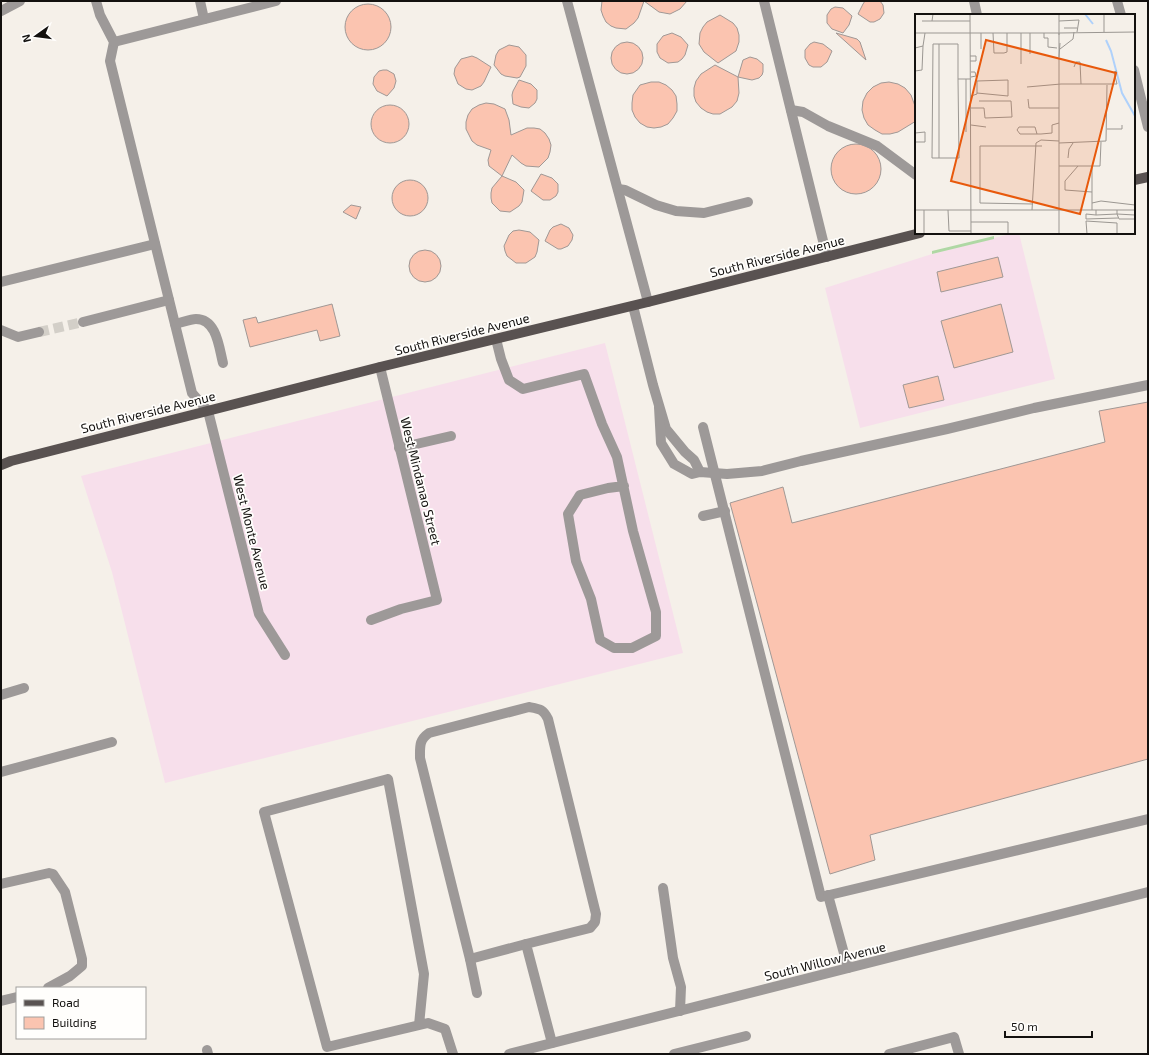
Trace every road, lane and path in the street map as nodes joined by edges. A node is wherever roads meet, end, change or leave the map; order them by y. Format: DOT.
graph roads {
  1 [pos="20,1"];
  2 [pos="96,1"];
  3 [pos="200,1"];
  4 [pos="276,1"];
  5 [pos="567,1"];
  6 [pos="764,1"];
  7 [pos="974,1"];
  8 [pos="1117,1"];
  9 [pos="1,11"];
  10 [pos="977,14"];
  11 [pos="1120,14"];
  12 [pos="204,19"];
  13 [pos="114,42"];
  14 [pos="1135,74"];
  15 [pos="791,110"];
  16 [pos="1148,127"];
  17 [pos="915,174"];
  18 [pos="1148,176"];
  19 [pos="1135,180"];
  20 [pos="618,189"];
  21 [pos="748,202"];
  22 [pos="916,234"];
  23 [pos="155,244"];
  24 [pos="827,257"];
  25 [pos="1,282"];
  26 [pos="169,300"];
  27 [pos="648,302"];
  28 [pos="633,306"];
  29 [pos="82,322"];
  30 [pos="175,324"];
  31 [pos="1,330"];
  32 [pos="39,332"];
  33 [pos="496,339"];
  34 [pos="223,363"];
  35 [pos="380,367"];
  36 [pos="1148,386"];
  37 [pos="659,407"];
  38 [pos="208,410"];
  39 [pos="703,427"];
  40 [pos="451,436"];
  41 [pos="399,448"];
  42 [pos="6,461"];
  43 [pos="1,465"];
  44 [pos="700,472"];
  45 [pos="716,474"];
  46 [pos="624,486"];
  47 [pos="725,510"];
  48 [pos="703,516"];
  49 [pos="371,620"];
  50 [pos="285,655"];
  51 [pos="24,688"];
  52 [pos="1,695"];
  53 [pos="112,742"];
  54 [pos="1,772"];
  55 [pos="1148,818"];
  56 [pos="1,884"];
  57 [pos="664,888"];
  58 [pos="1148,892"];
  59 [pos="828,895"];
  60 [pos="526,944"];
  61 [pos="470,959"];
  62 [pos="848,968"];
  63 [pos="50,987"];
  64 [pos="477,993"];
  65 [pos="16,997"];
  66 [pos="1,1001"];
  67 [pos="680,1011"];
  68 [pos="419,1025"];
  69 [pos="746,1036"];
  70 [pos="552,1043"];
  71 [pos="453,1054"];
  72 [pos="509,1054"];
  73 [pos="674,1054"];
  74 [pos="889,1054"];
  75 [pos="958,1054"];
  1 -- 9 [label="street"];
  2 -- 13 [label="street"];
  3 -- 12 [label="street"];
  4 -- 12 [label="street"];
  5 -- 20 [label="street"];
  6 -- 15 [label="street"];
  7 -- 10 [label="street"];
  8 -- 11 [label="street"];
  12 -- 13 [label="street"];
  13 -- 23 [label="street"];
  14 -- 16 [label="street"];
  15 -- 17 [label="street"];
  15 -- 24 [label="street"];
  18 -- 19 [label="main road"];
  20 -- 21 [label="street"];
  20 -- 27 [label="street"];
  22 -- 24 [label="main road, South Riverside Avenue"];
  23 -- 25 [label="street"];
  23 -- 26 [label="street"];
  24 -- 27 [label="main road, South Riverside Avenue"];
  26 -- 29 [label="street"];
  26 -- 30 [label="street"];
  27 -- 28 [label="main road, South Riverside Avenue"];
  28 -- 33 [label="main road, South Riverside Avenue"];
  28 -- 37 [label="street"];
  30 -- 34 [label="street"];
  30 -- 38 [label="street"];
  31 -- 32 [label="street"];
  33 -- 35 [label="main road, South Riverside Avenue"];
  33 -- 46 [label="street"];
  35 -- 38 [label="main road, South Riverside Avenue"];
  35 -- 41 [label="street, West Mindanao Street"];
  36 -- 45 [label="street"];
  37 -- 44 [label="street"];
  37 -- 44 [label="street"];
  38 -- 42 [label="main road, South Riverside Avenue"];
  38 -- 50 [label="street, West Monte Avenue"];
  39 -- 45 [label="street"];
  40 -- 41 [label="street"];
  41 -- 49 [label="street, West Mindanao Street"];
  42 -- 43 [label="main road, South Riverside Avenue"];
  44 -- 45 [label="street"];
  45 -- 47 [label="street"];
  46 -- 46 [label="street"];
  47 -- 48 [label="street"];
  47 -- 59 [label="street"];
  51 -- 52 [label="street"];
  53 -- 54 [label="street"];
  55 -- 59 [label="street"];
  56 -- 63 [label="street"];
  57 -- 67 [label="street"];
  58 -- 62 [label="street, South Willow Avenue"];
  59 -- 62 [label="street"];
  60 -- 61 [label="street"];
  60 -- 61 [label="street"];
  60 -- 70 [label="street"];
  61 -- 64 [label="street"];
  62 -- 67 [label="street, South Willow Avenue"];
  65 -- 66 [label="street"];
  67 -- 70 [label="street, South Willow Avenue"];
  68 -- 68 [label="street"];
  68 -- 71 [label="street"];
  69 -- 73 [label="street"];
  70 -- 72 [label="street, South Willow Avenue"];
  74 -- 75 [label="street"];
}
